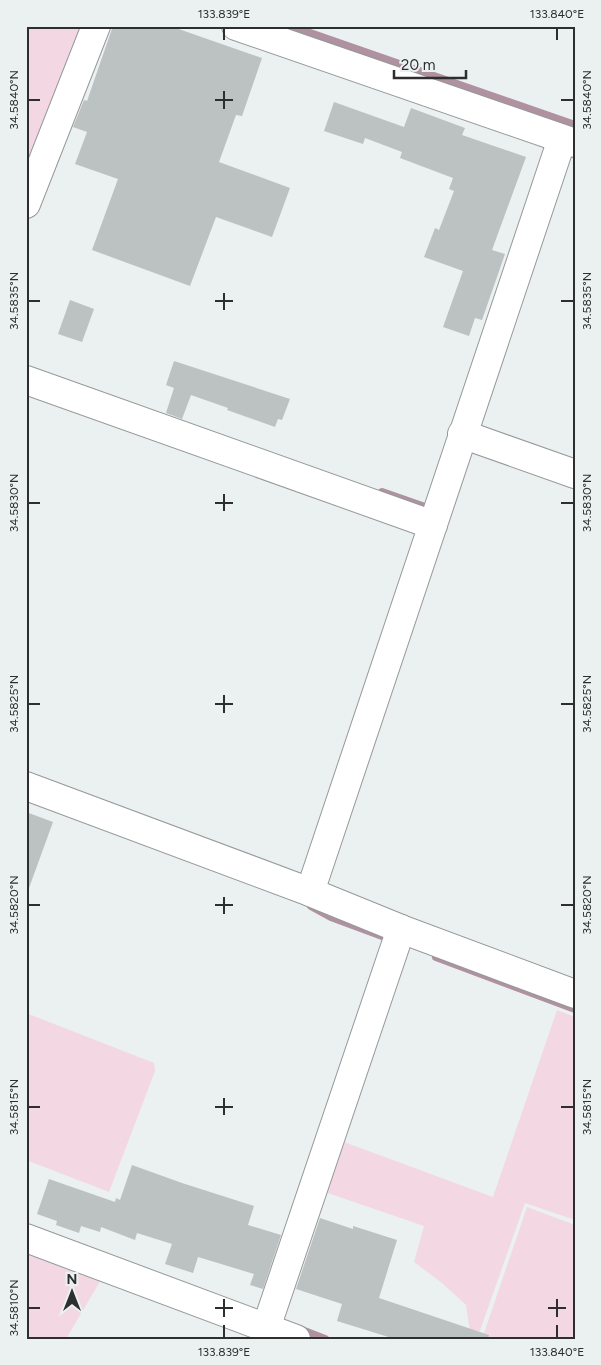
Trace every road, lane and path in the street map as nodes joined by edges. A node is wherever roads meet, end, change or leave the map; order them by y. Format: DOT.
graph roads {
  1 [pos="96,26"];
  2 [pos="236,26"];
  3 [pos="568,141"];
  4 [pos="26,204"];
  5 [pos="26,380"];
  6 [pos="462,434"];
  7 [pos="575,474"];
  8 [pos="433,525"];
  9 [pos="26,786"];
  10 [pos="310,892"];
  11 [pos="398,938"];
  12 [pos="575,994"];
  13 [pos="26,1238"];
  14 [pos="269,1320"];
  15 [pos="296,1339"];
  1 -- 4 [label="street"];
  2 -- 3 [label="street"];
  3 -- 6 [label="street"];
  5 -- 8 [label="street"];
  6 -- 7 [label="street"];
  6 -- 8 [label="street"];
  8 -- 10 [label="street"];
  9 -- 10 [label="street"];
  10 -- 11 [label="street"];
  11 -- 12 [label="street"];
  11 -- 14 [label="street"];
  13 -- 14 [label="street"];
  14 -- 15 [label="street"];
}
